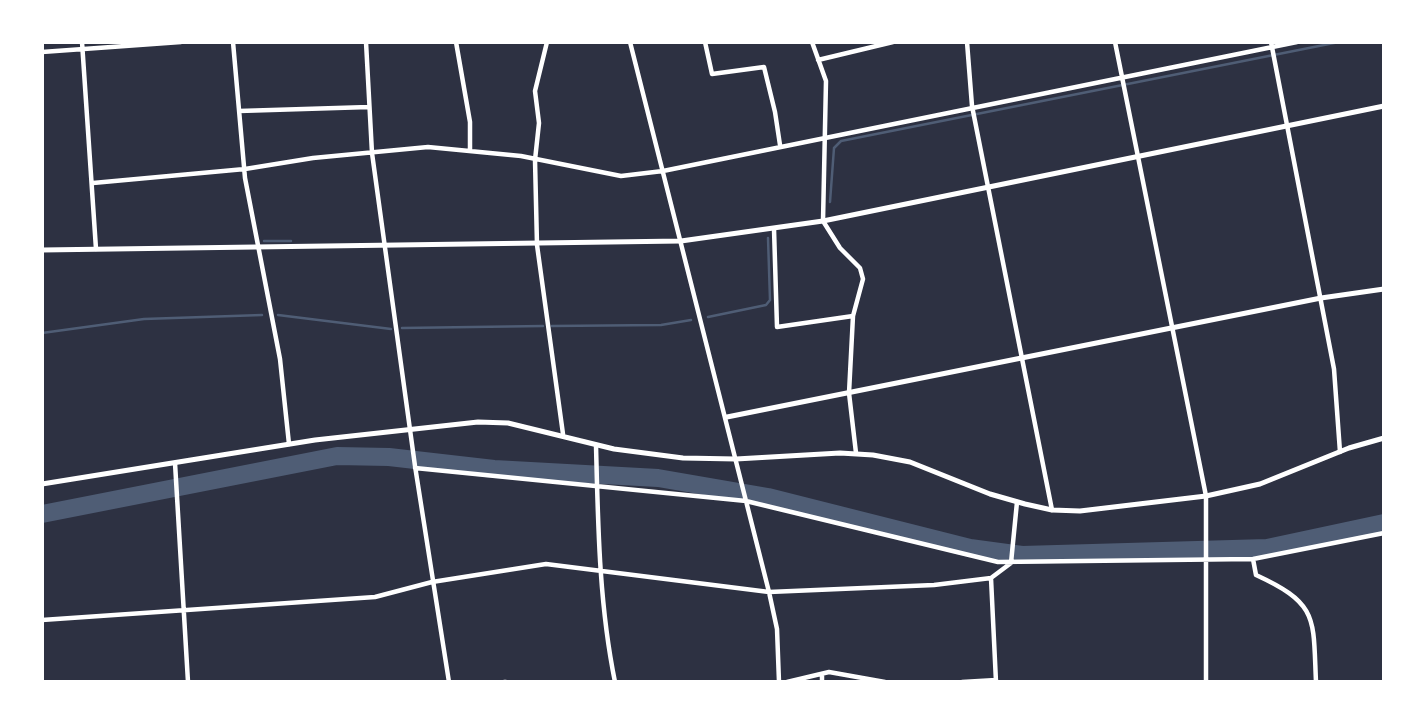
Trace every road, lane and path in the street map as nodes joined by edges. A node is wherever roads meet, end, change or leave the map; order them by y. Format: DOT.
graph roads {
  1 [pos="181,42"];
  2 [pos="233,42"];
  3 [pos="366,42"];
  4 [pos="456,42"];
  5 [pos="547,42"];
  6 [pos="630,42"];
  7 [pos="705,42"];
  8 [pos="812,42"];
  9 [pos="894,42"];
  10 [pos="967,42"];
  11 [pos="1115,42"];
  12 [pos="1297,42"];
  13 [pos="82,45"];
  14 [pos="1271,46"];
  15 [pos="42,52"];
  16 [pos="818,60"];
  17 [pos="1122,78"];
  18 [pos="972,106"];
  19 [pos="1384,106"];
  20 [pos="369,107"];
  21 [pos="239,111"];
  22 [pos="1287,126"];
  23 [pos="827,137"];
  24 [pos="780,145"];
  25 [pos="470,151"];
  26 [pos="372,153"];
  27 [pos="1138,156"];
  28 [pos="535,160"];
  29 [pos="245,170"];
  30 [pos="663,171"];
  31 [pos="93,184"];
  32 [pos="988,186"];
  33 [pos="823,222"];
  34 [pos="774,229"];
  35 [pos="681,241"];
  36 [pos="537,245"];
  37 [pos="386,246"];
  38 [pos="261,248"];
  39 [pos="42,250"];
  40 [pos="96,250"];
  41 [pos="1384,289"];
  42 [pos="1321,298"];
  43 [pos="852,316"];
  44 [pos="1172,328"];
  45 [pos="1023,358"];
  46 [pos="849,393"];
  47 [pos="727,417"];
  48 [pos="410,428"];
  49 [pos="563,435"];
  50 [pos="1384,438"];
  51 [pos="289,444"];
  52 [pos="596,444"];
  53 [pos="1340,452"];
  54 [pos="856,453"];
  55 [pos="736,459"];
  56 [pos="174,463"];
  57 [pos="415,467"];
  58 [pos="42,484"];
  59 [pos="597,485"];
  60 [pos="1206,496"];
  61 [pos="746,500"];
  62 [pos="1017,502"];
  63 [pos="1052,510"];
  64 [pos="1384,533"];
  65 [pos="1253,559"];
  66 [pos="1206,560"];
  67 [pos="1011,563"];
  68 [pos="600,573"];
  69 [pos="991,578"];
  70 [pos="432,582"];
  71 [pos="769,592"];
  72 [pos="184,611"];
  73 [pos="42,620"];
  74 [pos="822,674"];
  75 [pos="996,681"];
  76 [pos="188,682"];
  77 [pos="449,682"];
  78 [pos="615,682"];
  79 [pos="779,682"];
  80 [pos="788,682"];
  81 [pos="822,682"];
  82 [pos="885,682"];
  83 [pos="962,682"];
  84 [pos="1206,682"];
  85 [pos="1316,682"];
  1 -- 13 [label="street"];
  2 -- 21 [label="street"];
  3 -- 20 [label="street"];
  4 -- 25 [label="street"];
  5 -- 28 [label="street"];
  6 -- 30 [label="street"];
  7 -- 24 [label="street"];
  8 -- 16 [label="street"];
  9 -- 16 [label="street"];
  10 -- 18 [label="street"];
  11 -- 17 [label="street"];
  12 -- 14 [label="street"];
  13 -- 15 [label="street"];
  13 -- 31 [label="street"];
  14 -- 17 [label="street"];
  14 -- 22 [label="street"];
  16 -- 23 [label="street"];
  17 -- 18 [label="street"];
  17 -- 27 [label="street"];
  18 -- 23 [label="street"];
  18 -- 32 [label="street"];
  19 -- 22 [label="street"];
  20 -- 21 [label="street"];
  20 -- 26 [label="street"];
  21 -- 29 [label="street"];
  22 -- 27 [label="street"];
  22 -- 42 [label="street"];
  23 -- 24 [label="street"];
  23 -- 33 [label="street"];
  24 -- 30 [label="street"];
  25 -- 26 [label="street"];
  25 -- 28 [label="street"];
  26 -- 29 [label="street"];
  26 -- 37 [label="street"];
  27 -- 32 [label="street"];
  27 -- 44 [label="street"];
  28 -- 30 [label="street"];
  28 -- 36 [label="street"];
  29 -- 31 [label="street"];
  29 -- 38 [label="street"];
  30 -- 35 [label="street"];
  31 -- 40 [label="street"];
  32 -- 33 [label="street"];
  32 -- 45 [label="street"];
  33 -- 34 [label="street"];
  33 -- 43 [label="street"];
  34 -- 35 [label="street"];
  34 -- 43 [label="street"];
  35 -- 36 [label="street"];
  35 -- 47 [label="street"];
  36 -- 37 [label="street"];
  36 -- 49 [label="street"];
  37 -- 38 [label="street"];
  37 -- 48 [label="street"];
  38 -- 40 [label="street"];
  38 -- 51 [label="street"];
  39 -- 40 [label="street"];
  41 -- 42 [label="street"];
  42 -- 44 [label="street"];
  42 -- 53 [label="street"];
  43 -- 46 [label="street"];
  44 -- 45 [label="street"];
  44 -- 60 [label="street"];
  45 -- 46 [label="street"];
  45 -- 63 [label="street"];
  46 -- 47 [label="street"];
  46 -- 54 [label="street"];
  47 -- 55 [label="street"];
  48 -- 49 [label="street"];
  48 -- 51 [label="street"];
  48 -- 57 [label="street"];
  49 -- 52 [label="street"];
  50 -- 53 [label="street"];
  51 -- 56 [label="street"];
  52 -- 55 [label="street"];
  52 -- 59 [label="street"];
  53 -- 60 [label="street"];
  54 -- 55 [label="street"];
  54 -- 62 [label="street"];
  55 -- 61 [label="street"];
  56 -- 58 [label="street"];
  56 -- 72 [label="street"];
  57 -- 59 [label="street"];
  57 -- 70 [label="street"];
  59 -- 61 [label="street"];
  59 -- 68 [label="street"];
  60 -- 63 [label="street"];
  60 -- 66 [label="street"];
  61 -- 67 [label="street"];
  61 -- 71 [label="street"];
  62 -- 63 [label="street"];
  62 -- 67 [label="street"];
  64 -- 65 [label="street"];
  65 -- 66 [label="street"];
  65 -- 85 [label="street"];
  66 -- 67 [label="street"];
  66 -- 84 [label="street"];
  67 -- 69 [label="street"];
  68 -- 70 [label="street"];
  68 -- 71 [label="street"];
  68 -- 78 [label="street"];
  69 -- 71 [label="street"];
  69 -- 75 [label="street"];
  70 -- 72 [label="street"];
  70 -- 77 [label="street"];
  71 -- 79 [label="street"];
  72 -- 73 [label="street"];
  72 -- 76 [label="street"];
  74 -- 80 [label="street"];
  74 -- 81 [label="street"];
  74 -- 82 [label="street"];
  75 -- 83 [label="street"];
}
